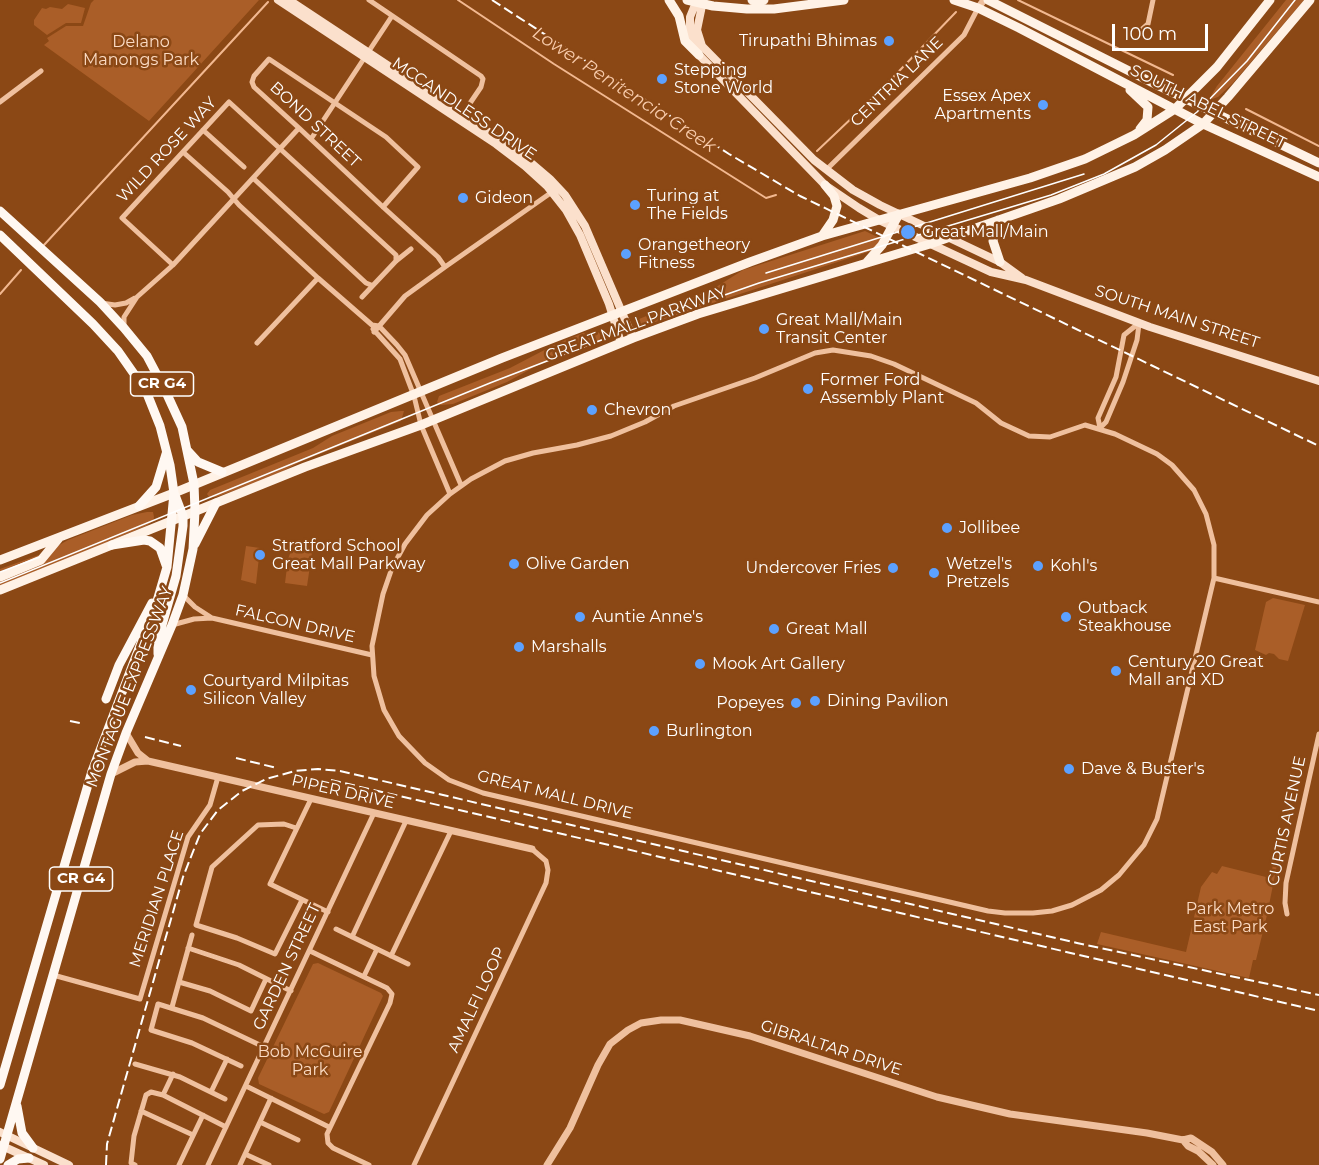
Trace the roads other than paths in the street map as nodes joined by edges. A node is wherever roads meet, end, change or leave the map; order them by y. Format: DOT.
graph roads {
  1 [pos="278,0"];
  2 [pos="289,0"];
  3 [pos="369,0"];
  4 [pos="669,0"];
  5 [pos="752,0"];
  6 [pos="764,0"];
  7 [pos="844,0"];
  8 [pos="954,0"];
  9 [pos="1153,0"];
  10 [pos="1270,0"];
  11 [pos="1310,0"];
  12 [pos="697,1"];
  13 [pos="814,2"];
  14 [pos="300,3"];
  15 [pos="983,3"];
  16 [pos="392,16"];
  17 [pos="1140,31"];
  18 [pos="366,55"];
  19 [pos="699,55"];
  20 [pos="41,71"];
  21 [pos="1114,77"];
  22 [pos="1,99"];
  23 [pos="1186,99"];
  24 [pos="335,103"];
  25 [pos="1175,110"];
  26 [pos="1213,112"];
  27 [pos="462,115"];
  28 [pos="772,117"];
  29 [pos="1203,123"];
  30 [pos="765,124"];
  31 [pos="299,128"];
  32 [pos="203,130"];
  33 [pos="1134,135"];
  34 [pos="311,139"];
  35 [pos="280,148"];
  36 [pos="183,152"];
  37 [pos="1319,163"];
  38 [pos="243,167"];
  39 [pos="827,169"];
  40 [pos="1319,177"];
  41 [pos="253,178"];
  42 [pos="825,185"];
  43 [pos="552,192"];
  44 [pos="234,199"];
  45 [pos="383,207"];
  46 [pos="0,211"];
  47 [pos="899,214"];
  48 [pos="879,220"];
  49 [pos="998,220"];
  50 [pos="892,226"];
  51 [pos="0,235"];
  52 [pos="822,236"];
  53 [pos="948,237"];
  54 [pos="930,244"];
  55 [pos="411,249"];
  56 [pos="396,261"];
  57 [pos="867,262"];
  58 [pos="1000,262"];
  59 [pos="173,265"];
  60 [pos="445,267"];
  61 [pos="318,278"];
  62 [pos="1026,280"];
  63 [pos="371,285"];
  64 [pos="137,297"];
  65 [pos="362,297"];
  66 [pos="100,302"];
  67 [pos="622,313"];
  68 [pos="613,316"];
  69 [pos="1139,323"];
  70 [pos="372,325"];
  71 [pos="380,326"];
  72 [pos="124,328"];
  73 [pos="374,332"];
  74 [pos="633,338"];
  75 [pos="257,343"];
  76 [pos="621,343"];
  77 [pos="1319,381"];
  78 [pos="418,394"];
  79 [pos="434,420"];
  80 [pos="421,425"];
  81 [pos="1100,428"];
  82 [pos="186,448"];
  83 [pos="166,452"];
  84 [pos="222,472"];
  85 [pos="194,484"];
  86 [pos="461,485"];
  87 [pos="174,493"];
  88 [pos="450,494"];
  89 [pos="216,503"];
  90 [pos="139,506"];
  91 [pos="195,512"];
  92 [pos="183,516"];
  93 [pos="172,521"];
  94 [pos="60,537"];
  95 [pos="111,545"];
  96 [pos="193,549"];
  97 [pos="0,560"];
  98 [pos="167,567"];
  99 [pos="0,577"];
  100 [pos="1214,578"];
  101 [pos="162,585"];
  102 [pos="0,590"];
  103 [pos="183,595"];
  104 [pos="1319,602"];
  105 [pos="212,618"];
  106 [pos="172,625"];
  107 [pos="372,655"];
  108 [pos="158,659"];
  109 [pos="106,699"];
  110 [pos="126,733"];
  111 [pos="1319,734"];
  112 [pos="148,761"];
  113 [pos="111,774"];
  114 [pos="218,777"];
  115 [pos="311,799"];
  116 [pos="374,813"];
  117 [pos="406,821"];
  118 [pos="297,828"];
  119 [pos="451,831"];
  120 [pos="532,849"];
  121 [pos="302,900"];
  122 [pos="328,912"];
  123 [pos="1287,914"];
  124 [pos="336,929"];
  125 [pos="192,935"];
  126 [pos="352,937"];
  127 [pos="188,948"];
  128 [pos="377,949"];
  129 [pos="310,951"];
  130 [pos="391,956"];
  131 [pos="408,963"];
  132 [pos="53,975"];
  133 [pos="364,976"];
  134 [pos="267,978"];
  135 [pos="179,982"];
  136 [pos="291,990"];
  137 [pos="172,1007"];
  138 [pos="264,1047"];
  139 [pos="227,1059"];
  140 [pos="135,1064"];
  141 [pos="241,1066"];
  142 [pos="172,1074"];
  143 [pos="0,1085"];
  144 [pos="246,1086"];
  145 [pos="212,1092"];
  146 [pos="163,1095"];
  147 [pos="271,1098"];
  148 [pos="225,1099"];
  149 [pos="16,1104"];
  150 [pos="141,1111"];
  151 [pos="203,1115"];
  152 [pos="260,1122"];
  153 [pos="226,1127"];
  154 [pos="329,1127"];
  155 [pos="3,1134"];
  156 [pos="193,1135"];
  157 [pos="298,1140"];
  158 [pos="1183,1140"];
  159 [pos="2,1146"];
  160 [pos="33,1149"];
  161 [pos="245,1154"];
  162 [pos="29,1158"];
  163 [pos="0,1159"];
  164 [pos="8,1165"];
  165 [pos="44,1165"];
  166 [pos="69,1165"];
  167 [pos="135,1165"];
  168 [pos="179,1165"];
  169 [pos="208,1165"];
  170 [pos="240,1165"];
  171 [pos="268,1165"];
  172 [pos="369,1165"];
  173 [pos="414,1165"];
  174 [pos="547,1165"];
  175 [pos="1213,1165"];
  176 [pos="1223,1165"];
  1 -- 18 [label="main road, MCCANDLESS DRIVE"];
  2 -- 14 [label="main road, MCCANDLESS DRIVE"];
  3 -- 16 [label="street"];
  4 -- 19 [label="main road"];
  5 -- 6 [label="main road"];
  7 -- 13 [label="main road"];
  8 -- 15 [label="main road, SOUTH ABEL STREET"];
  9 -- 17 [label="street"];
  10 -- 23 [label="main road, GREAT MALL PARKWAY"];
  11 -- 26 [label="main road, GREAT MALL PARKWAY"];
  12 -- 13 [label="main road"];
  12 -- 19 [label="main road, SOUTH MAIN STREET"];
  12 -- 28 [label="main road, SOUTH MAIN STREET"];
  14 -- 18 [label="main road, MCCANDLESS DRIVE"];
  15 -- 21 [label="main road, SOUTH ABEL STREET"];
  15 -- 23 [label="main road, SOUTH ABEL STREET"];
  15 -- 39 [label="street, CENTRIA LANE"];
  16 -- 18 [label="street"];
  16 -- 27 [label="street"];
  18 -- 24 [label="street"];
  18 -- 27 [label="main road, MCCANDLESS DRIVE"];
  18 -- 43 [label="main road, MCCANDLESS DRIVE"];
  19 -- 30 [label="main road, SOUTH MAIN STREET"];
  20 -- 22 [label="street"];
  21 -- 25 [label="main road, SOUTH ABEL STREET"];
  21 -- 33 [label="main road"];
  23 -- 25 [label="main road, GREAT MALL PARKWAY"];
  23 -- 26 [label="main road, SOUTH ABEL STREET"];
  24 -- 31 [label="street, BOND STREET"];
  24 -- 34 [label="street"];
  24 -- 45 [label="street"];
  25 -- 29 [label="main road, SOUTH ABEL STREET"];
  25 -- 33 [label="main road, GREAT MALL PARKWAY"];
  26 -- 29 [label="main road, GREAT MALL PARKWAY"];
  26 -- 37 [label="main road, SOUTH ABEL STREET"];
  27 -- 67 [label="main road, MCCANDLESS DRIVE"];
  28 -- 30 [label="main road"];
  28 -- 39 [label="main road, SOUTH MAIN STREET"];
  29 -- 40 [label="main road, SOUTH ABEL STREET"];
  29 -- 49 [label="main road, GREAT MALL PARKWAY"];
  30 -- 42 [label="main road, SOUTH MAIN STREET"];
  31 -- 34 [label="street, BOND STREET"];
  31 -- 35 [label="street"];
  32 -- 35 [label="street, WILD ROSE WAY"];
  32 -- 36 [label="street, WILD ROSE WAY"];
  32 -- 38 [label="street"];
  33 -- 47 [label="main road, GREAT MALL PARKWAY"];
  34 -- 45 [label="street, BOND STREET"];
  35 -- 41 [label="street"];
  35 -- 56 [label="street"];
  36 -- 44 [label="street"];
  36 -- 59 [label="street, WILD ROSE WAY"];
  39 -- 47 [label="main road, SOUTH MAIN STREET"];
  41 -- 44 [label="street"];
  41 -- 63 [label="street"];
  42 -- 48 [label="main road, SOUTH MAIN STREET"];
  42 -- 52 [label="main road"];
  43 -- 60 [label="street"];
  43 -- 68 [label="main road, MCCANDLESS DRIVE"];
  44 -- 59 [label="street"];
  44 -- 61 [label="street"];
  45 -- 60 [label="street, BOND STREET"];
  46 -- 66 [label="highway, MONTAGUE EXPRESSWAY / CR G4"];
  47 -- 48 [label="main road, GREAT MALL PARKWAY"];
  47 -- 50 [label="main road"];
  47 -- 53 [label="main road, SOUTH MAIN STREET"];
  48 -- 50 [label="main road, SOUTH MAIN STREET"];
  48 -- 52 [label="main road, GREAT MALL PARKWAY"];
  49 -- 53 [label="main road, GREAT MALL PARKWAY"];
  49 -- 58 [label="main road"];
  50 -- 54 [label="main road, SOUTH MAIN STREET"];
  50 -- 57 [label="main road"];
  51 -- 83 [label="highway, MONTAGUE EXPRESSWAY / CR G4"];
  52 -- 67 [label="main road, GREAT MALL PARKWAY"];
  53 -- 54 [label="main road, GREAT MALL PARKWAY"];
  53 -- 58 [label="main road, SOUTH MAIN STREET"];
  54 -- 57 [label="main road, GREAT MALL PARKWAY"];
  54 -- 62 [label="main road, SOUTH MAIN STREET"];
  55 -- 56 [label="street"];
  56 -- 63 [label="street"];
  57 -- 74 [label="main road, GREAT MALL PARKWAY"];
  58 -- 62 [label="main road, SOUTH MAIN STREET"];
  59 -- 64 [label="street"];
  60 -- 71 [label="street"];
  61 -- 70 [label="street"];
  61 -- 75 [label="street"];
  62 -- 69 [label="main road, SOUTH MAIN STREET"];
  63 -- 65 [label="street"];
  64 -- 66 [label="street"];
  64 -- 72 [label="street"];
  66 -- 72 [label="highway, MONTAGUE EXPRESSWAY / CR G4"];
  67 -- 68 [label="main road, GREAT MALL PARKWAY"];
  67 -- 74 [label="main road, MCCANDLESS DRIVE"];
  68 -- 76 [label="main road, MCCANDLESS DRIVE"];
  68 -- 78 [label="main road, GREAT MALL PARKWAY"];
  69 -- 77 [label="main road, SOUTH MAIN STREET"];
  69 -- 81 [label="street"];
  69 -- 81 [label="street"];
  70 -- 71 [label="street"];
  70 -- 73 [label="street"];
  71 -- 73 [label="street"];
  71 -- 78 [label="street"];
  72 -- 82 [label="highway, MONTAGUE EXPRESSWAY / CR G4"];
  73 -- 78 [label="street"];
  74 -- 76 [label="main road, GREAT MALL PARKWAY"];
  76 -- 79 [label="main road, GREAT MALL PARKWAY"];
  78 -- 79 [label="street"];
  78 -- 80 [label="street"];
  78 -- 84 [label="main road, GREAT MALL PARKWAY"];
  79 -- 80 [label="main road, GREAT MALL PARKWAY"];
  79 -- 86 [label="street"];
  80 -- 88 [label="street"];
  80 -- 89 [label="main road, GREAT MALL PARKWAY"];
  81 -- 86 [label="street, GREAT MALL DRIVE"];
  81 -- 100 [label="street, GREAT MALL DRIVE"];
  82 -- 84 [label="highway"];
  82 -- 85 [label="highway, MONTAGUE EXPRESSWAY / CR G4"];
  83 -- 87 [label="highway, MONTAGUE EXPRESSWAY / CR G4"];
  83 -- 90 [label="highway"];
  84 -- 85 [label="main road, GREAT MALL PARKWAY"];
  85 -- 87 [label="main road, GREAT MALL PARKWAY"];
  85 -- 91 [label="highway, MONTAGUE EXPRESSWAY / CR G4"];
  86 -- 88 [label="street, GREAT MALL DRIVE"];
  87 -- 90 [label="main road, GREAT MALL PARKWAY"];
  87 -- 92 [label="highway"];
  87 -- 93 [label="highway, MONTAGUE EXPRESSWAY / CR G4"];
  88 -- 107 [label="street, GREAT MALL DRIVE"];
  89 -- 91 [label="main road, GREAT MALL PARKWAY"];
  89 -- 96 [label="highway"];
  90 -- 94 [label="main road, GREAT MALL PARKWAY"];
  91 -- 92 [label="main road, GREAT MALL PARKWAY"];
  91 -- 96 [label="highway, MONTAGUE EXPRESSWAY / CR G4"];
  92 -- 93 [label="main road, GREAT MALL PARKWAY"];
  92 -- 108 [label="highway"];
  93 -- 95 [label="main road, GREAT MALL PARKWAY"];
  93 -- 98 [label="highway, MONTAGUE EXPRESSWAY / CR G4"];
  94 -- 97 [label="main road, GREAT MALL PARKWAY"];
  94 -- 99 [label="main road"];
  95 -- 98 [label="highway"];
  95 -- 102 [label="main road, GREAT MALL PARKWAY"];
  96 -- 103 [label="highway, MONTAGUE EXPRESSWAY / CR G4"];
  98 -- 101 [label="highway, MONTAGUE EXPRESSWAY / CR G4"];
  100 -- 104 [label="street"];
  100 -- 107 [label="street, GREAT MALL DRIVE"];
  101 -- 109 [label="highway"];
  101 -- 143 [label="highway, MONTAGUE EXPRESSWAY / CR G4"];
  103 -- 105 [label="street, FALCON DRIVE"];
  103 -- 106 [label="highway, MONTAGUE EXPRESSWAY / CR G4"];
  105 -- 106 [label="street, FALCON DRIVE"];
  105 -- 107 [label="street, FALCON DRIVE"];
  106 -- 108 [label="highway, MONTAGUE EXPRESSWAY / CR G4"];
  108 -- 110 [label="highway, MONTAGUE EXPRESSWAY / CR G4"];
  110 -- 112 [label="street"];
  110 -- 113 [label="highway, MONTAGUE EXPRESSWAY / CR G4"];
  111 -- 123 [label="street, CURTIS AVENUE"];
  112 -- 113 [label="street, PIPER DRIVE"];
  112 -- 114 [label="street, PIPER DRIVE"];
  113 -- 132 [label="highway, MONTAGUE EXPRESSWAY / CR G4"];
  114 -- 115 [label="street, PIPER DRIVE"];
  114 -- 132 [label="street, MERIDIAN PLACE"];
  115 -- 116 [label="street, PIPER DRIVE"];
  115 -- 118 [label="street"];
  116 -- 117 [label="street, PIPER DRIVE"];
  116 -- 122 [label="street, GARDEN STREET"];
  117 -- 119 [label="street, PIPER DRIVE"];
  117 -- 126 [label="street"];
  118 -- 121 [label="street"];
  118 -- 121 [label="street"];
  119 -- 120 [label="street, PIPER DRIVE"];
  119 -- 130 [label="street"];
  120 -- 173 [label="street, AMALFI LOOP"];
  121 -- 122 [label="street"];
  122 -- 129 [label="street, GARDEN STREET"];
  124 -- 126 [label="street"];
  125 -- 127 [label="street"];
  126 -- 128 [label="street"];
  127 -- 134 [label="street"];
  127 -- 135 [label="street"];
  128 -- 130 [label="street"];
  128 -- 133 [label="street"];
  129 -- 133 [label="street"];
  129 -- 136 [label="street, GARDEN STREET"];
  130 -- 131 [label="street"];
  132 -- 149 [label="highway, MONTAGUE EXPRESSWAY / CR G4"];
  133 -- 154 [label="street"];
  134 -- 135 [label="street"];
  134 -- 136 [label="street"];
  135 -- 137 [label="street"];
  136 -- 138 [label="street, GARDEN STREET"];
  137 -- 138 [label="street"];
  137 -- 139 [label="street"];
  138 -- 144 [label="street, GARDEN STREET"];
  139 -- 141 [label="street"];
  139 -- 145 [label="street"];
  140 -- 142 [label="street"];
  142 -- 145 [label="street"];
  142 -- 146 [label="street"];
  144 -- 147 [label="street"];
  144 -- 153 [label="street, GARDEN STREET"];
  145 -- 148 [label="street"];
  146 -- 150 [label="street"];
  146 -- 151 [label="street"];
  147 -- 152 [label="street"];
  147 -- 154 [label="street"];
  149 -- 155 [label="highway, MONTAGUE EXPRESSWAY / CR G4"];
  149 -- 160 [label="highway"];
  150 -- 156 [label="street"];
  150 -- 167 [label="street"];
  151 -- 153 [label="street"];
  151 -- 156 [label="street"];
  152 -- 157 [label="street"];
  152 -- 161 [label="street"];
  153 -- 169 [label="street, GARDEN STREET"];
  154 -- 172 [label="street"];
  155 -- 159 [label="highway, MONTAGUE EXPRESSWAY / CR G4"];
  155 -- 160 [label="main road"];
  156 -- 168 [label="street"];
  158 -- 174 [label="street, GIBRALTAR DRIVE"];
  158 -- 175 [label="street, GIBRALTAR DRIVE"];
  158 -- 176 [label="street, GIBRALTAR DRIVE"];
  159 -- 162 [label="main road"];
  159 -- 163 [label="highway, MONTAGUE EXPRESSWAY / CR G4"];
  160 -- 166 [label="main road"];
  161 -- 170 [label="street"];
  161 -- 171 [label="street"];
  162 -- 164 [label="highway"];
  162 -- 165 [label="main road"];
}
